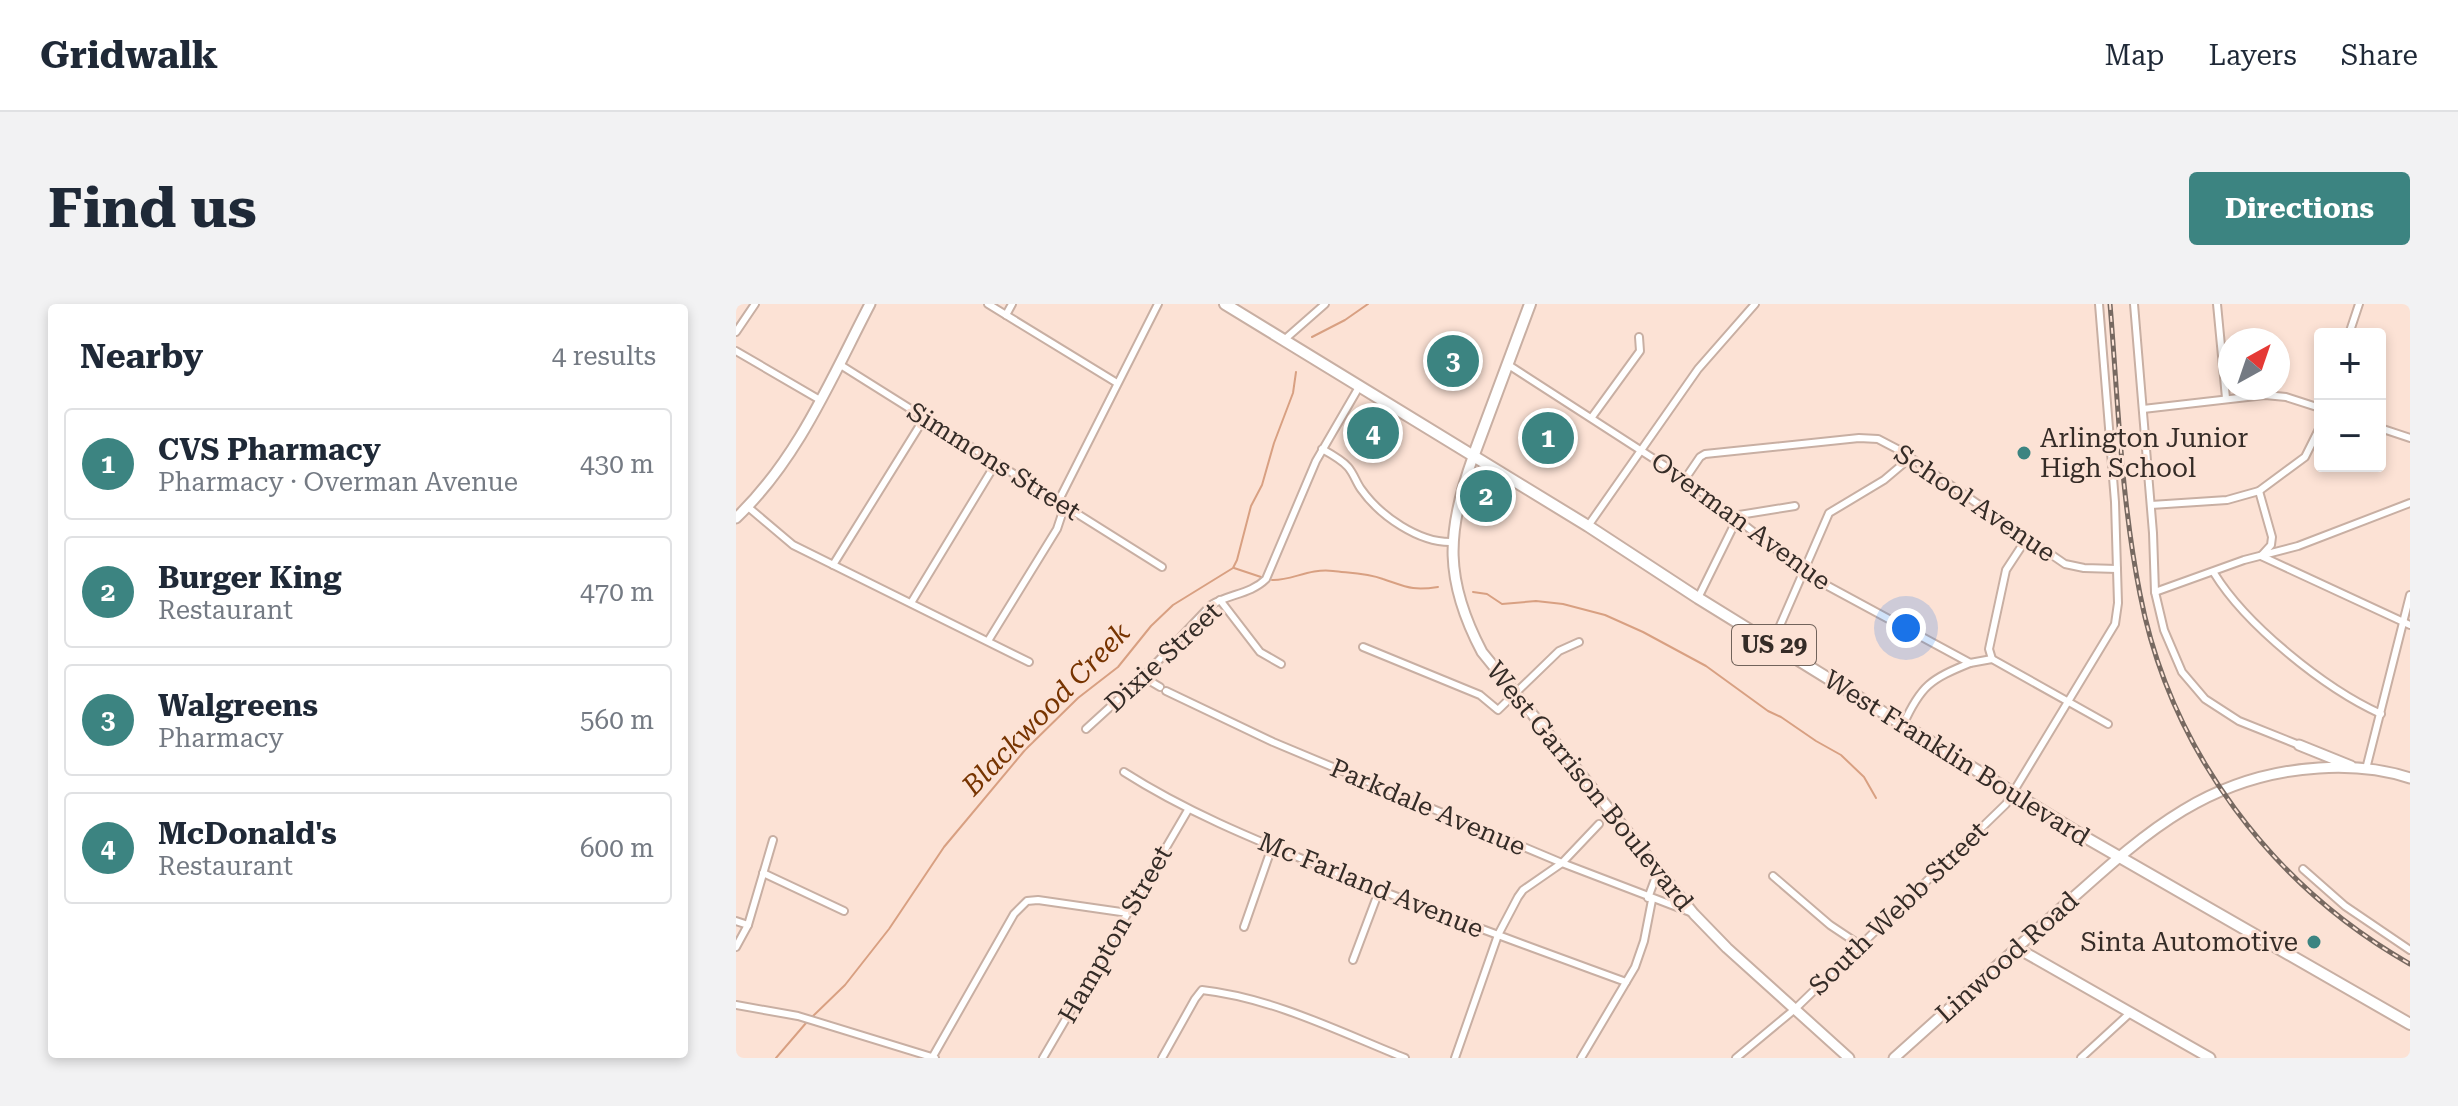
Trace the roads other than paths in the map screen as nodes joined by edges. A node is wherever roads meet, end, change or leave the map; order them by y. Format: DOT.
graph roads {
  1 [pos="755,304"];
  2 [pos="870,304"];
  3 [pos="988,304"];
  4 [pos="1012,304"];
  5 [pos="1158,304"];
  6 [pos="1225,304"];
  7 [pos="1325,304"];
  8 [pos="1530,304"];
  9 [pos="1755,304"];
  10 [pos="2099,304"];
  11 [pos="2134,304"];
  12 [pos="2217,304"];
  13 [pos="2359,304"];
  14 [pos="1006,315"];
  15 [pos="2219,328"];
  16 [pos="2351,328"];
  17 [pos="736,332"];
  18 [pos="1639,337"];
  19 [pos="1284,340"];
  20 [pos="736,351"];
  21 [pos="839,364"];
  22 [pos="1507,364"];
  23 [pos="1117,383"];
  24 [pos="1359,387"];
  25 [pos="2218,399"];
  26 [pos="820,400"];
  27 [pos="2290,400"];
  28 [pos="2314,406"];
  29 [pos="2143,409"];
  30 [pos="925,417"];
  31 [pos="1592,417"];
  32 [pos="2386,430"];
  33 [pos="2410,438"];
  34 [pos="2314,439"];
  35 [pos="1322,449"];
  36 [pos="1642,449"];
  37 [pos="1473,457"];
  38 [pos="1910,458"];
  39 [pos="996,463"];
  40 [pos="1685,479"];
  41 [pos="2259,491"];
  42 [pos="1058,502"];
  43 [pos="2410,503"];
  44 [pos="2151,505"];
  45 [pos="1795,506"];
  46 [pos="748,507"];
  47 [pos="736,518"];
  48 [pos="1736,519"];
  49 [pos="1588,526"];
  50 [pos="2027,538"];
  51 [pos="1452,542"];
  52 [pos="2261,556"];
  53 [pos="833,565"];
  54 [pos="1162,567"];
  55 [pos="2117,569"];
  56 [pos="1802,570"];
  57 [pos="2214,573"];
  58 [pos="2155,592"];
  59 [pos="2410,595"];
  60 [pos="1698,598"];
  61 [pos="1220,600"];
  62 [pos="911,603"];
  63 [pos="2406,623"];
  64 [pos="988,641"];
  65 [pos="1579,642"];
  66 [pos="1772,644"];
  67 [pos="1363,647"];
  68 [pos="1992,659"];
  69 [pos="1029,662"];
  70 [pos="1970,663"];
  71 [pos="1281,664"];
  72 [pos="1143,677"];
  73 [pos="1515,695"];
  74 [pos="2068,702"];
  75 [pos="2381,714"];
  76 [pos="2108,724"];
  77 [pos="1903,725"];
  78 [pos="1086,729"];
  79 [pos="2299,745"];
  80 [pos="2311,750"];
  81 [pos="2320,768"];
  82 [pos="2303,769"];
  83 [pos="2362,769"];
  84 [pos="1124,772"];
  85 [pos="2410,778"];
  86 [pos="2013,793"];
  87 [pos="1188,810"];
  88 [pos="1599,824"];
  89 [pos="773,840"];
  90 [pos="1272,847"];
  91 [pos="2120,857"];
  92 [pos="1562,863"];
  93 [pos="2303,869"];
  94 [pos="1658,871"];
  95 [pos="763,873"];
  96 [pos="1773,876"];
  97 [pos="1379,891"];
  98 [pos="1650,899"];
  99 [pos="844,911"];
  100 [pos="1128,913"];
  101 [pos="1694,914"];
  102 [pos="736,921"];
  103 [pos="748,925"];
  104 [pos="1244,927"];
  105 [pos="1498,935"];
  106 [pos="1860,945"];
  107 [pos="736,947"];
  108 [pos="2017,948"];
  109 [pos="2410,950"];
  110 [pos="1353,960"];
  111 [pos="1626,982"];
  112 [pos="736,1005"];
  113 [pos="1795,1009"];
  114 [pos="2130,1013"];
  115 [pos="2410,1024"];
  116 [pos="933,1058"];
  117 [pos="1043,1058"];
  118 [pos="1162,1058"];
  119 [pos="1405,1058"];
  120 [pos="1455,1058"];
  121 [pos="1581,1058"];
  122 [pos="1736,1058"];
  123 [pos="1849,1058"];
  124 [pos="1894,1058"];
  125 [pos="2081,1058"];
  126 [pos="2210,1058"];
  1 -- 17 [label="street"];
  2 -- 21 [label="main road"];
  3 -- 14 [label="street"];
  4 -- 14 [label="street"];
  5 -- 23 [label="street"];
  6 -- 19 [label="main road, West Franklin Boulevard / US 29"];
  7 -- 19 [label="street"];
  8 -- 22 [label="main road"];
  9 -- 36 [label="street"];
  10 -- 55 [label="street, South Webb Street"];
  11 -- 29 [label="street"];
  12 -- 15 [label="street"];
  13 -- 16 [label="street"];
  14 -- 23 [label="street"];
  18 -- 31 [label="street"];
  19 -- 24 [label="main road, West Franklin Boulevard / US 29"];
  20 -- 26 [label="street"];
  21 -- 26 [label="main road"];
  21 -- 30 [label="street, Simmons Street"];
  22 -- 31 [label="street, Overman Avenue"];
  22 -- 37 [label="main road"];
  23 -- 42 [label="street"];
  24 -- 35 [label="street, Dixie Street"];
  24 -- 37 [label="main road, West Franklin Boulevard / US 29"];
  25 -- 29 [label="street"];
  26 -- 46 [label="main road"];
  27 -- 28 [label="street"];
  29 -- 44 [label="street"];
  30 -- 39 [label="street, Simmons Street"];
  30 -- 53 [label="street"];
  31 -- 36 [label="street, Overman Avenue"];
  32 -- 33 [label="street"];
  34 -- 41 [label="street"];
  35 -- 51 [label="street"];
  35 -- 61 [label="street, Dixie Street"];
  36 -- 40 [label="street, Overman Avenue"];
  36 -- 49 [label="street"];
  37 -- 49 [label="main road, West Franklin Boulevard / US 29"];
  37 -- 51 [label="main road, West Garrison Boulevard"];
  38 -- 40 [label="street, School Avenue"];
  38 -- 50 [label="street, School Avenue"];
  38 -- 56 [label="street"];
  39 -- 42 [label="street, Simmons Street"];
  39 -- 62 [label="street"];
  40 -- 48 [label="street, Overman Avenue"];
  41 -- 44 [label="street"];
  41 -- 52 [label="street"];
  42 -- 54 [label="street, Simmons Street"];
  42 -- 64 [label="street"];
  43 -- 52 [label="street"];
  44 -- 58 [label="street"];
  45 -- 48 [label="street"];
  46 -- 47 [label="main road"];
  46 -- 53 [label="street"];
  48 -- 56 [label="street, Overman Avenue"];
  48 -- 60 [label="street"];
  49 -- 60 [label="main road, West Franklin Boulevard / US 29"];
  50 -- 55 [label="street, School Avenue"];
  50 -- 68 [label="street"];
  51 -- 73 [label="main road, West Garrison Boulevard"];
  52 -- 57 [label="street"];
  52 -- 63 [label="street"];
  53 -- 62 [label="street"];
  55 -- 74 [label="street, South Webb Street"];
  56 -- 66 [label="street"];
  56 -- 70 [label="street, Overman Avenue"];
  57 -- 58 [label="street"];
  57 -- 75 [label="street"];
  58 -- 79 [label="street"];
  59 -- 63 [label="street"];
  60 -- 66 [label="main road, West Franklin Boulevard / US 29"];
  61 -- 71 [label="street"];
  61 -- 72 [label="street, Dixie Street"];
  62 -- 64 [label="street"];
  63 -- 75 [label="street"];
  64 -- 69 [label="street"];
  65 -- 73 [label="street"];
  66 -- 77 [label="main road, West Franklin Boulevard / US 29"];
  67 -- 73 [label="street"];
  68 -- 70 [label="street"];
  68 -- 74 [label="street"];
  70 -- 77 [label="street"];
  72 -- 78 [label="street, Dixie Street"];
  72 -- 92 [label="street, Parkdale Avenue"];
  73 -- 94 [label="main road, West Garrison Boulevard"];
  74 -- 76 [label="street"];
  74 -- 86 [label="street, South Webb Street"];
  75 -- 83 [label="street"];
  77 -- 86 [label="main road, West Franklin Boulevard / US 29"];
  79 -- 80 [label="main road"];
  79 -- 82 [label="main road"];
  80 -- 81 [label="main road"];
  80 -- 83 [label="main road"];
  81 -- 82 [label="main road, Linwood Road"];
  81 -- 83 [label="main road, Linwood Road"];
  82 -- 91 [label="main road, Linwood Road"];
  83 -- 85 [label="main road"];
  84 -- 87 [label="street, Mc Farland Avenue"];
  86 -- 91 [label="main road, West Franklin Boulevard / US 29"];
  86 -- 106 [label="street, South Webb Street"];
  87 -- 90 [label="street, Mc Farland Avenue"];
  87 -- 100 [label="street, Hampton Street"];
  88 -- 92 [label="street"];
  89 -- 95 [label="street"];
  90 -- 97 [label="street, Mc Farland Avenue"];
  90 -- 104 [label="street"];
  91 -- 108 [label="main road, Linwood Road"];
  91 -- 115 [label="main road, West Franklin Boulevard / US 29"];
  92 -- 98 [label="street, Parkdale Avenue"];
  92 -- 105 [label="street"];
  93 -- 109 [label="street"];
  94 -- 98 [label="street"];
  94 -- 101 [label="main road, West Garrison Boulevard"];
  95 -- 99 [label="street"];
  95 -- 103 [label="street"];
  96 -- 106 [label="street"];
  97 -- 105 [label="street, Mc Farland Avenue"];
  97 -- 110 [label="street"];
  98 -- 101 [label="street, Parkdale Avenue"];
  98 -- 111 [label="street"];
  100 -- 116 [label="street"];
  100 -- 117 [label="street, Hampton Street"];
  101 -- 113 [label="main road, West Garrison Boulevard"];
  102 -- 103 [label="street"];
  103 -- 107 [label="street"];
  105 -- 111 [label="street, Mc Farland Avenue"];
  105 -- 120 [label="street"];
  106 -- 113 [label="street, South Webb Street"];
  108 -- 114 [label="main road"];
  108 -- 124 [label="main road, Linwood Road"];
  111 -- 121 [label="street"];
  112 -- 116 [label="street"];
  113 -- 122 [label="street, South Webb Street"];
  113 -- 123 [label="main road, West Garrison Boulevard"];
  114 -- 125 [label="street"];
  114 -- 126 [label="main road"];
  118 -- 119 [label="street"];
}
